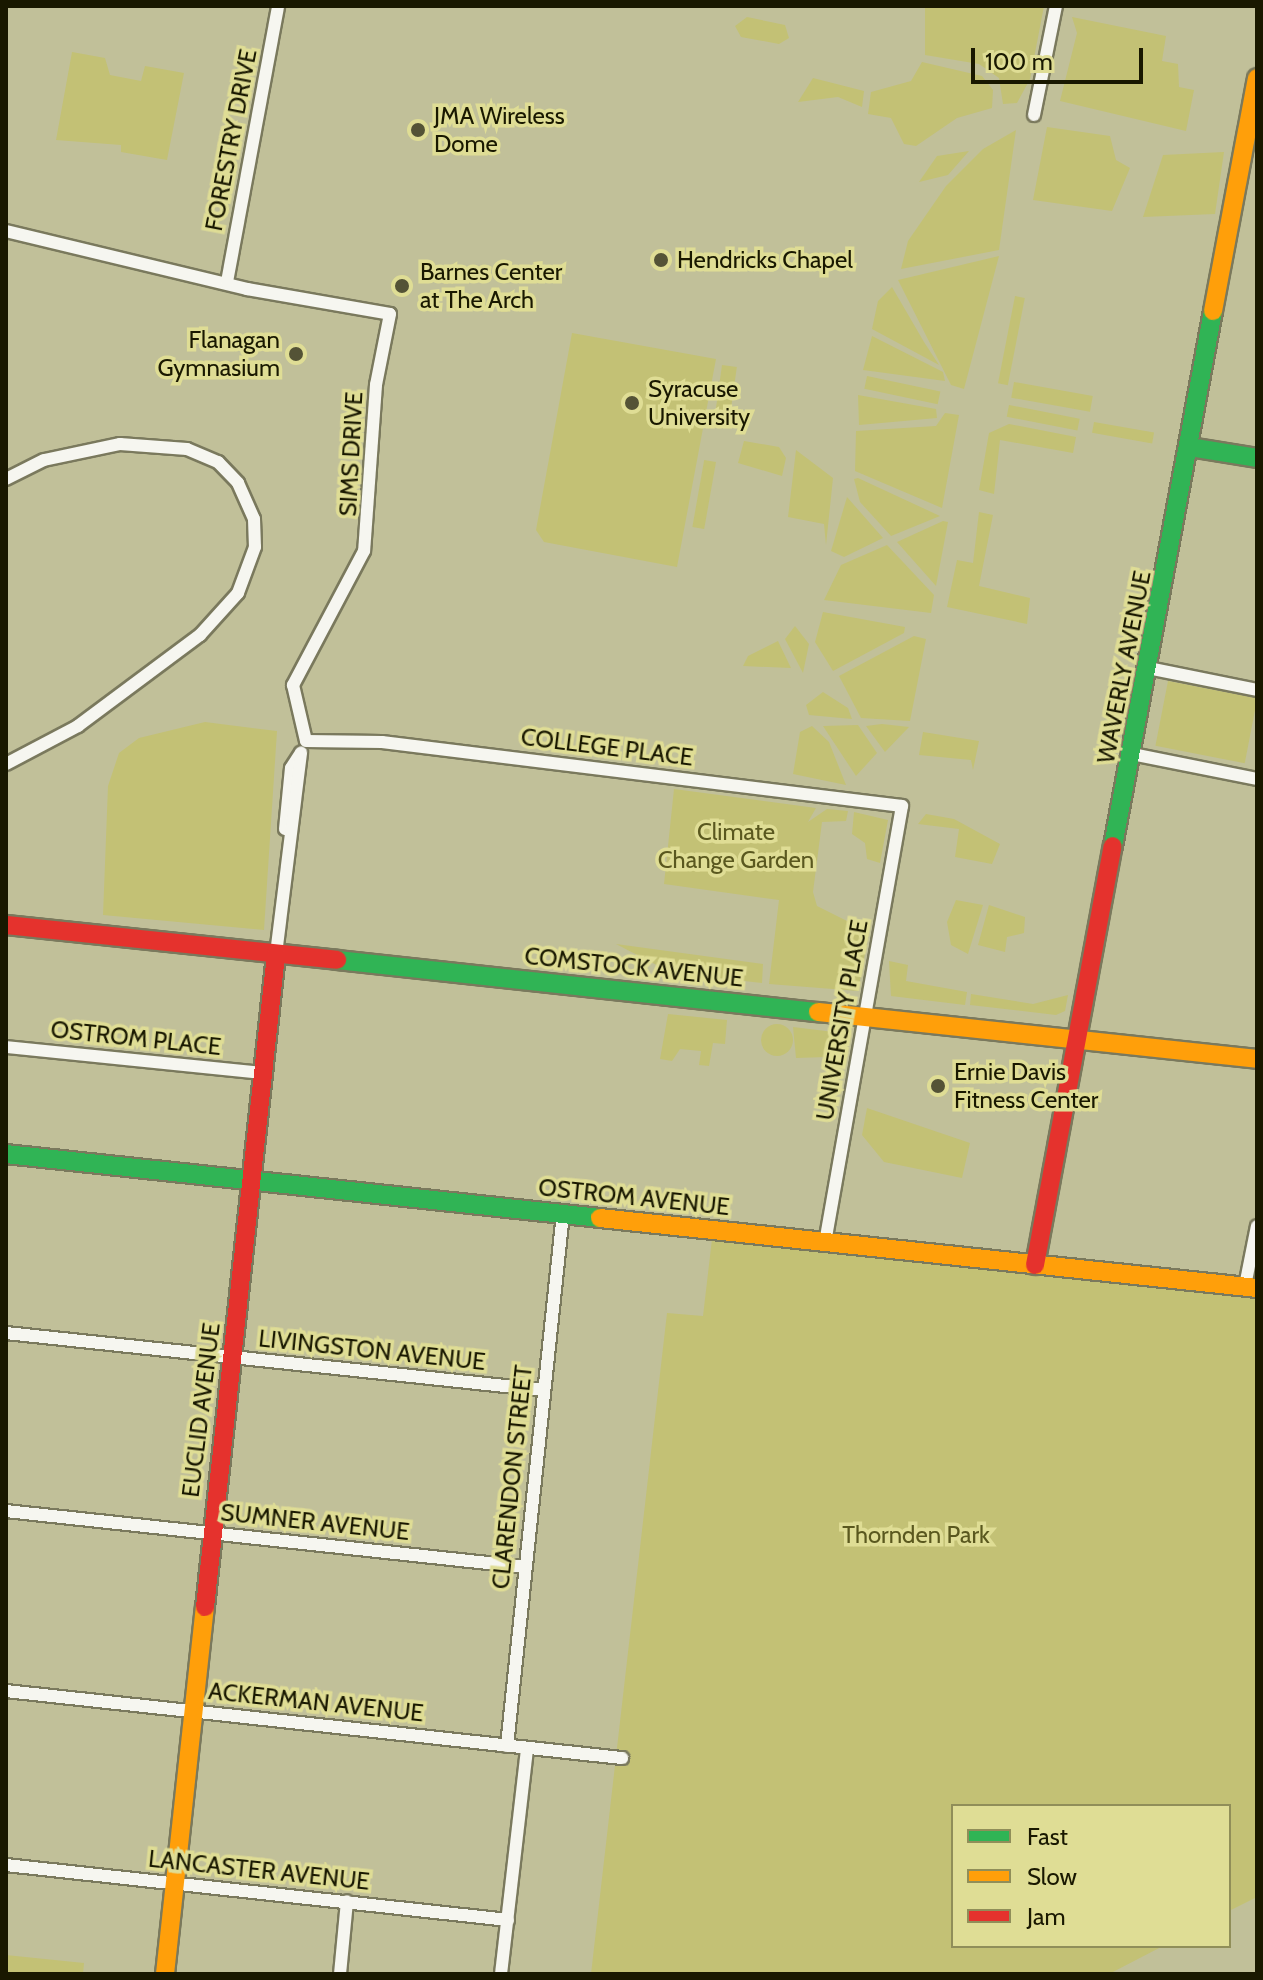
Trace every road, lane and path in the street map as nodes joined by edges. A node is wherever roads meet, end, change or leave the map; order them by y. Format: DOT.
graph roads {
  1 [pos="278,6"];
  2 [pos="1056,6"];
  3 [pos="1257,78"];
  4 [pos="1034,115"];
  5 [pos="1251,140"];
  6 [pos="6,231"];
  7 [pos="227,282"];
  8 [pos="1190,447"];
  9 [pos="1257,458"];
  10 [pos="6,479"];
  11 [pos="1148,668"];
  12 [pos="1257,690"];
  13 [pos="304,747"];
  14 [pos="1132,754"];
  15 [pos="6,764"];
  16 [pos="1257,779"];
  17 [pos="902,806"];
  18 [pos="6,925"];
  19 [pos="276,954"];
  20 [pos="865,1017"];
  21 [pos="1077,1041"];
  22 [pos="6,1047"];
  23 [pos="1257,1059"];
  24 [pos="262,1073"];
  25 [pos="6,1154"];
  26 [pos="250,1181"];
  27 [pos="563,1213"];
  28 [pos="1257,1226"];
  29 [pos="825,1242"];
  30 [pos="1035,1265"];
  31 [pos="1251,1287"];
  32 [pos="6,1333"];
  33 [pos="232,1357"];
  34 [pos="543,1390"];
  35 [pos="6,1511"];
  36 [pos="211,1533"];
  37 [pos="525,1567"];
  38 [pos="6,1691"];
  39 [pos="193,1711"];
  40 [pos="507,1746"];
  41 [pos="527,1749"];
  42 [pos="622,1758"];
  43 [pos="6,1865"];
  44 [pos="175,1883"];
  45 [pos="347,1901"];
  46 [pos="508,1920"];
  47 [pos="165,1974"];
  48 [pos="340,1974"];
  49 [pos="501,1974"];
  1 -- 7 [label="street, FORESTRY DRIVE"];
  2 -- 4 [label="street"];
  3 -- 5 [label="street, WAVERLY AVENUE"];
  5 -- 8 [label="street, WAVERLY AVENUE"];
  6 -- 7 [label="street"];
  7 -- 13 [label="street, SIMS DRIVE"];
  8 -- 9 [label="street"];
  8 -- 11 [label="street, WAVERLY AVENUE"];
  10 -- 15 [label="street"];
  11 -- 12 [label="street"];
  11 -- 14 [label="street, WAVERLY AVENUE"];
  13 -- 17 [label="street, COLLEGE PLACE"];
  13 -- 19 [label="street, EUCLID AVENUE"];
  14 -- 16 [label="street"];
  14 -- 21 [label="street, WAVERLY AVENUE"];
  17 -- 20 [label="street, UNIVERSITY PLACE"];
  18 -- 19 [label="street, COMSTOCK AVENUE"];
  19 -- 20 [label="street, COMSTOCK AVENUE"];
  19 -- 24 [label="street, EUCLID AVENUE"];
  20 -- 21 [label="street, COMSTOCK AVENUE"];
  20 -- 29 [label="street, UNIVERSITY PLACE"];
  21 -- 23 [label="street, COMSTOCK AVENUE"];
  21 -- 30 [label="street, WAVERLY AVENUE"];
  22 -- 24 [label="street, OSTROM PLACE"];
  24 -- 26 [label="street, EUCLID AVENUE"];
  25 -- 26 [label="street, OSTROM AVENUE"];
  26 -- 27 [label="street, OSTROM AVENUE"];
  26 -- 33 [label="street, EUCLID AVENUE"];
  27 -- 29 [label="street, OSTROM AVENUE"];
  27 -- 34 [label="street, CLARENDON STREET"];
  28 -- 31 [label="street"];
  29 -- 30 [label="street, OSTROM AVENUE"];
  30 -- 31 [label="street, OSTROM AVENUE"];
  32 -- 33 [label="street, LIVINGSTON AVENUE"];
  33 -- 34 [label="street, LIVINGSTON AVENUE"];
  33 -- 36 [label="street, EUCLID AVENUE"];
  34 -- 37 [label="street, CLARENDON STREET"];
  35 -- 36 [label="street, SUMNER AVENUE"];
  36 -- 37 [label="street, SUMNER AVENUE"];
  36 -- 39 [label="street, EUCLID AVENUE"];
  37 -- 40 [label="street, CLARENDON STREET"];
  38 -- 39 [label="street, ACKERMAN AVENUE"];
  39 -- 40 [label="street, ACKERMAN AVENUE"];
  39 -- 44 [label="street, EUCLID AVENUE"];
  40 -- 41 [label="street, ACKERMAN AVENUE"];
  41 -- 42 [label="street, ACKERMAN AVENUE"];
  41 -- 46 [label="street"];
  43 -- 44 [label="street, LANCASTER AVENUE"];
  44 -- 45 [label="street, LANCASTER AVENUE"];
  44 -- 47 [label="street, EUCLID AVENUE"];
  45 -- 46 [label="street, LANCASTER AVENUE"];
  45 -- 48 [label="street"];
  46 -- 49 [label="street"];
}
